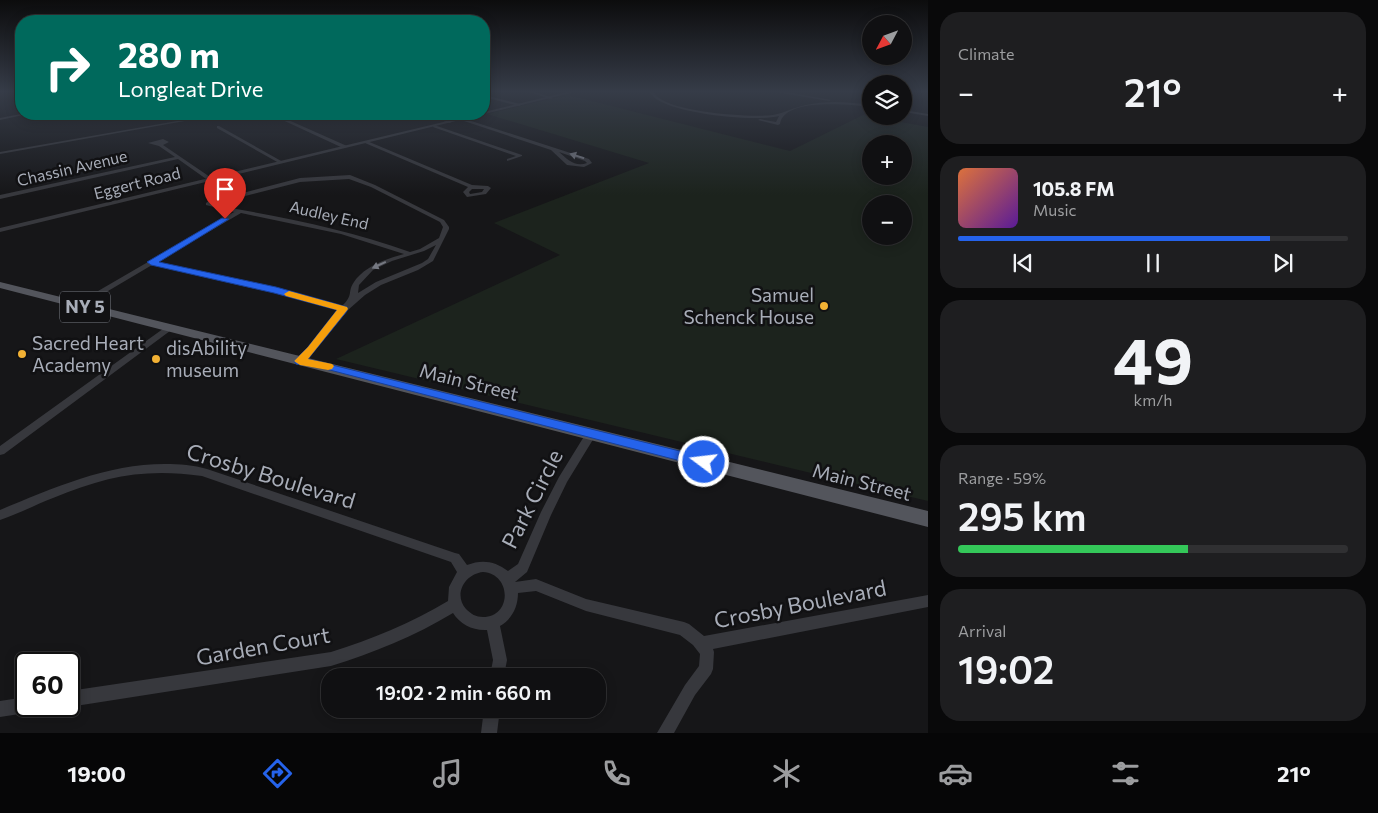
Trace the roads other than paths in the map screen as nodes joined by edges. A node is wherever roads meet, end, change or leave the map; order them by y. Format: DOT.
graph roads {
  1 [pos="154,126"];
  2 [pos="299,126"];
  3 [pos="434,126"];
  4 [pos="484,126"];
  5 [pos="218,127"];
  6 [pos="367,142"];
  7 [pos="161,144"];
  8 [pos="345,147"];
  9 [pos="552,148"];
  10 [pos="0,154"];
  11 [pos="179,157"];
  12 [pos="509,160"];
  13 [pos="281,162"];
  14 [pos="211,180"];
  15 [pos="471,187"];
  16 [pos="0,197"];
  17 [pos="235,197"];
  18 [pos="228,209"];
  19 [pos="240,211"];
  20 [pos="0,230"];
  21 [pos="440,240"];
  22 [pos="411,254"];
  23 [pos="151,262"];
  24 [pos="0,285"];
  25 [pos="353,300"];
  26 [pos="78,305"];
  27 [pos="343,309"];
  28 [pos="170,328"];
  29 [pos="300,361"];
  30 [pos="592,433"];
  31 [pos="0,451"];
  32 [pos="0,515"];
  33 [pos="928,519"];
  34 [pos="465,572"];
  35 [pos="509,583"];
  36 [pos="928,601"];
  37 [pos="455,604"];
  38 [pos="492,622"];
  39 [pos="701,644"];
  40 [pos="498,668"];
  41 [pos="80,697"];
  42 [pos="15,707"];
  43 [pos="0,709"];
  44 [pos="491,718"];
  45 [pos="489,733"];
  46 [pos="664,733"];
  1 -- 10 [label="street"];
  2 -- 8 [label="street"];
  3 -- 6 [label="street, Eggert Road"];
  3 -- 12 [label="street"];
  4 -- 9 [label="street"];
  5 -- 13 [label="street"];
  6 -- 8 [label="street, Eggert Road"];
  6 -- 15 [label="street"];
  7 -- 11 [label="street"];
  8 -- 13 [label="street, Eggert Road"];
  9 -- 9 [label="street, one-way"];
  11 -- 14 [label="street"];
  11 -- 16 [label="street, Chassin Avenue"];
  13 -- 14 [label="street, Eggert Road"];
  14 -- 20 [label="street, Eggert Road"];
  17 -- 18 [label="street"];
  17 -- 18 [label="street, Audley End"];
  17 -- 21 [label="street"];
  18 -- 19 [label="street, Audley End"];
  19 -- 22 [label="street, Audley End"];
  19 -- 23 [label="street"];
  21 -- 22 [label="street"];
  21 -- 25 [label="street"];
  22 -- 25 [label="street, one-way"];
  23 -- 26 [label="street"];
  23 -- 27 [label="street"];
  24 -- 26 [label="main road, Main Street / NY 5"];
  25 -- 27 [label="street"];
  26 -- 28 [label="main road, Main Street / NY 5"];
  27 -- 29 [label="street"];
  28 -- 29 [label="main road, Main Street / NY 5"];
  28 -- 31 [label="street"];
  29 -- 30 [label="main road, Main Street / NY 5"];
  30 -- 33 [label="main road, Main Street / NY 5"];
  30 -- 35 [label="street, Park Circle"];
  32 -- 34 [label="street, Crosby Boulevard"];
  34 -- 35 [label="street"];
  34 -- 37 [label="street"];
  35 -- 38 [label="street"];
  35 -- 39 [label="street, Crosby Boulevard"];
  36 -- 39 [label="street, Crosby Boulevard"];
  37 -- 38 [label="street"];
  37 -- 41 [label="street, Garden Court"];
  38 -- 40 [label="street"];
  39 -- 46 [label="street"];
  42 -- 43 [label="street"];
  44 -- 45 [label="street"];
}
